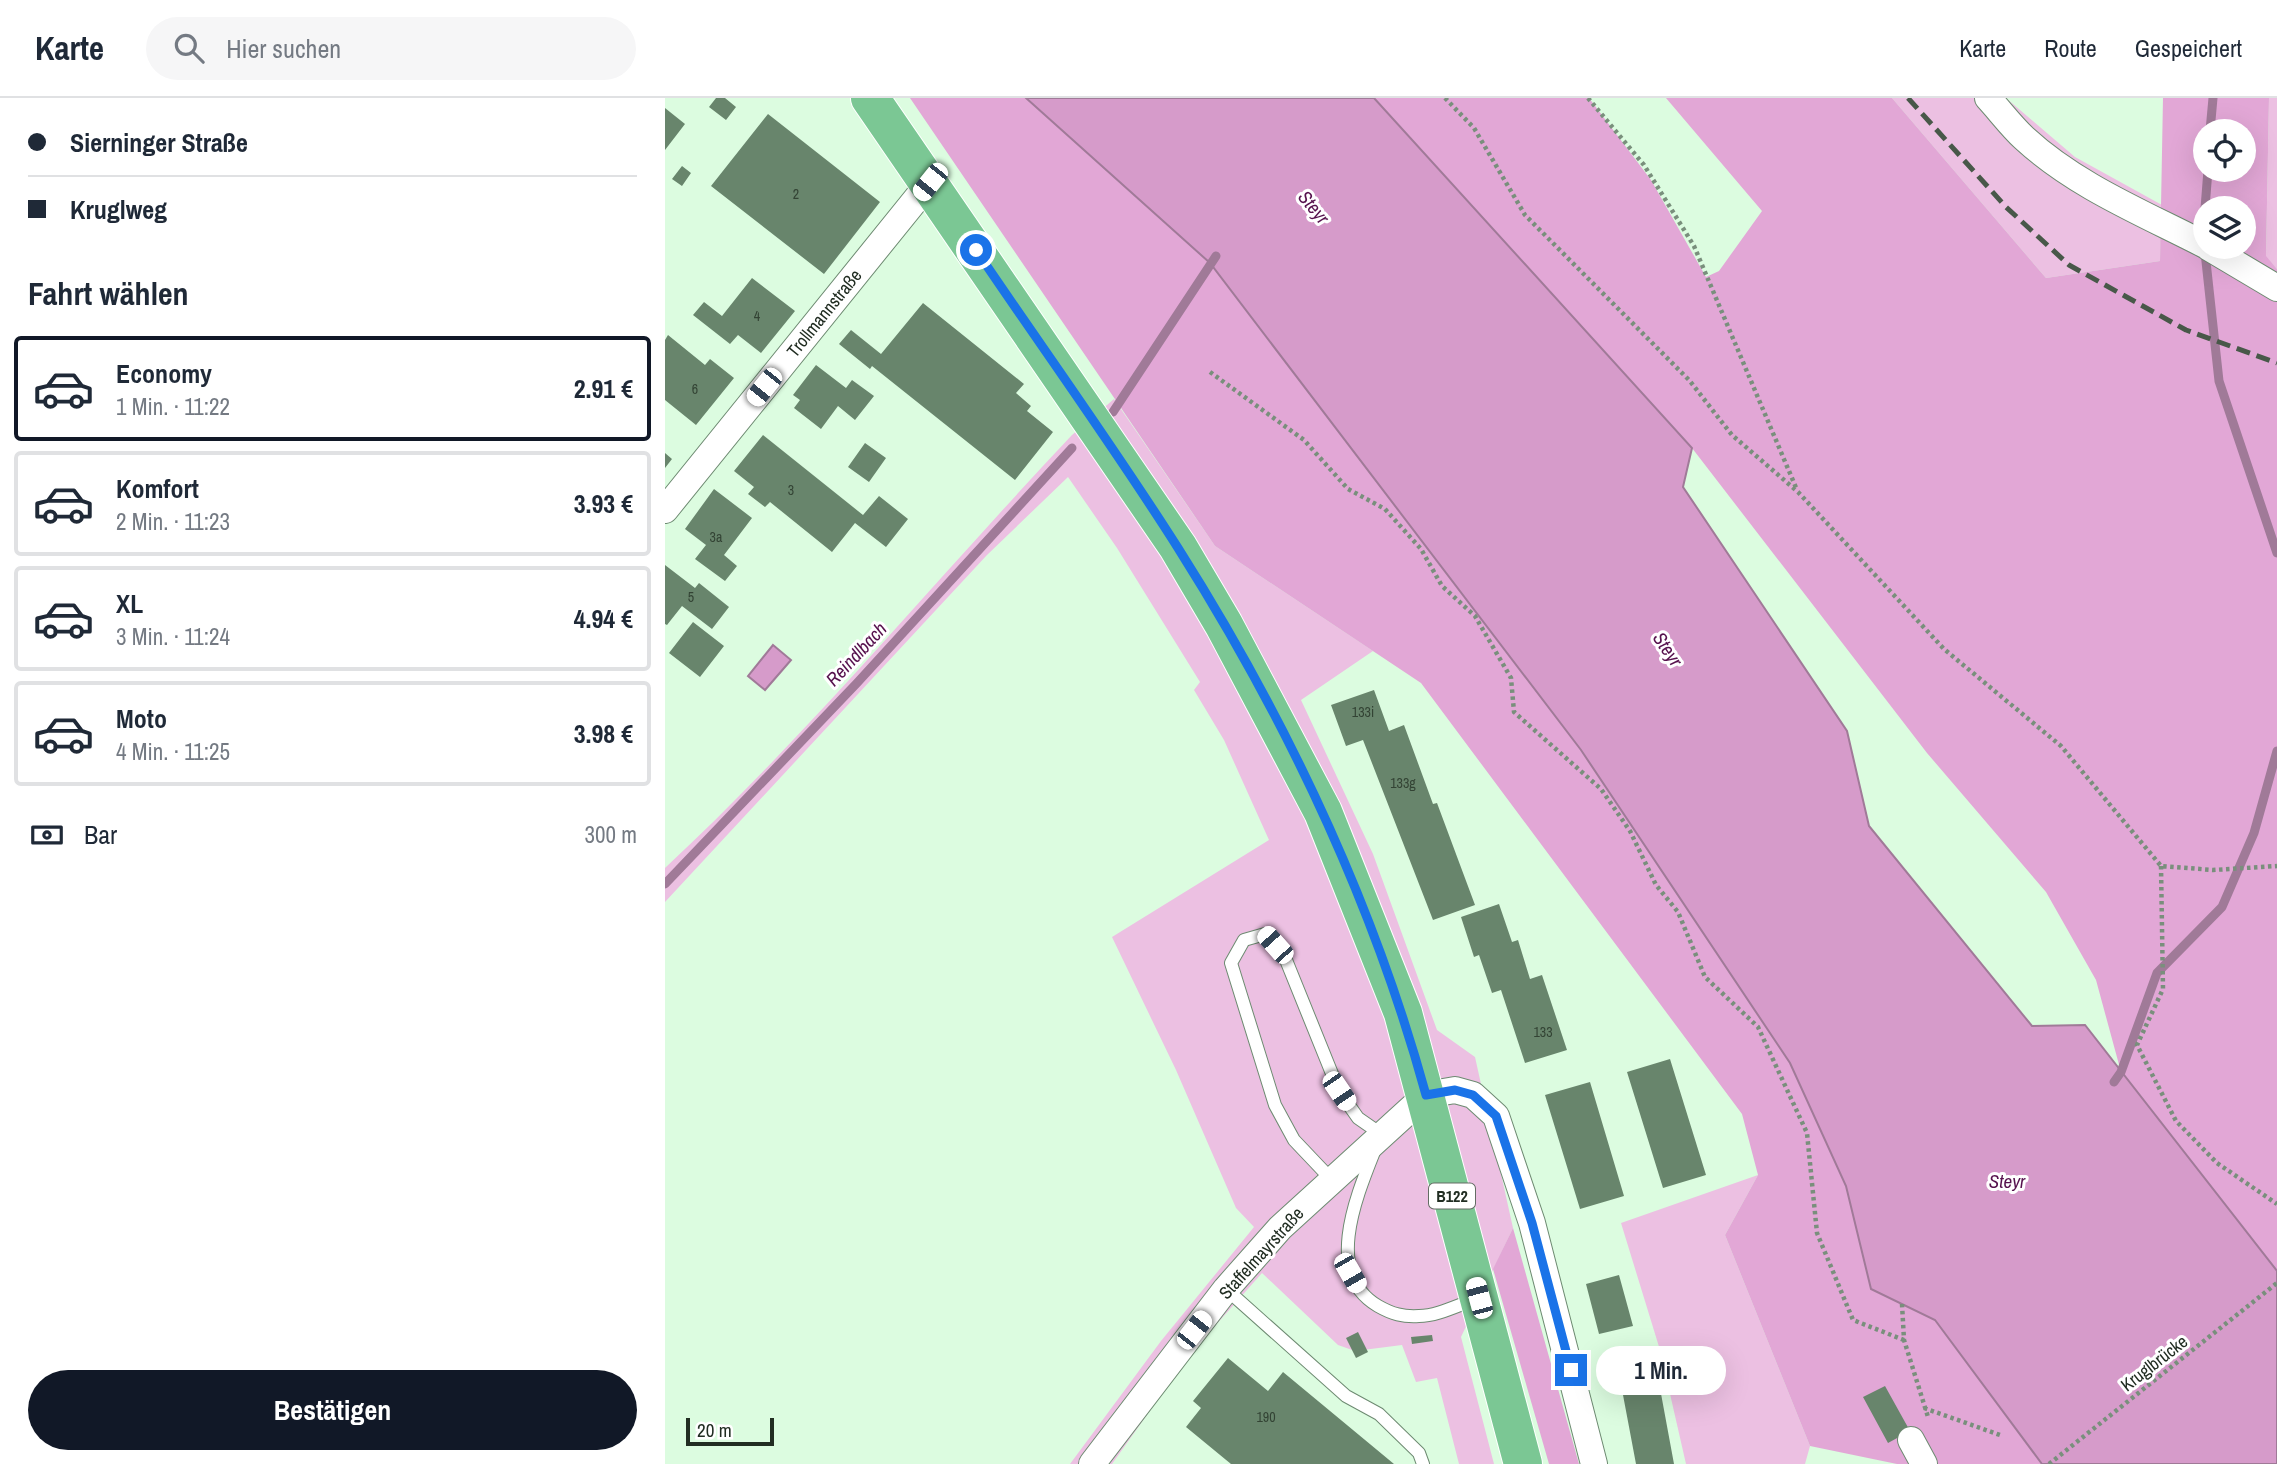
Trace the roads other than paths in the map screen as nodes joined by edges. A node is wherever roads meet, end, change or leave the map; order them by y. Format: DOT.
graph roads {
  1 [pos="870,98"];
  2 [pos="1988,98"];
  3 [pos="930,182"];
  4 [pos="2193,239"];
  5 [pos="2231,259"];
  6 [pos="2277,288"];
  7 [pos="665,510"];
  8 [pos="1426,1095"];
  9 [pos="1381,1134"];
  10 [pos="1331,1179"];
  11 [pos="1226,1289"];
  12 [pos="1479,1298"];
  13 [pos="1911,1440"];
  14 [pos="1091,1464"];
  15 [pos="1423,1464"];
  16 [pos="1523,1464"];
  17 [pos="1594,1464"];
  18 [pos="1924,1464"];
  1 -- 3 [label="main road, B122"];
  2 -- 4 [label="street"];
  3 -- 7 [label="street, Trollmannstraße"];
  3 -- 8 [label="main road, B122"];
  5 -- 6 [label="street"];
  8 -- 9 [label="street, Staffelmayrstraße"];
  8 -- 12 [label="main road, B122"];
  8 -- 17 [label="street"];
  9 -- 10 [label="street, Staffelmayrstraße"];
  9 -- 10 [label="lane"];
  9 -- 12 [label="lane"];
  10 -- 11 [label="street, Staffelmayrstraße"];
  11 -- 14 [label="street, Staffelmayrstraße"];
  11 -- 15 [label="lane"];
  12 -- 16 [label="main road, B122"];
  13 -- 18 [label="street"];
}
